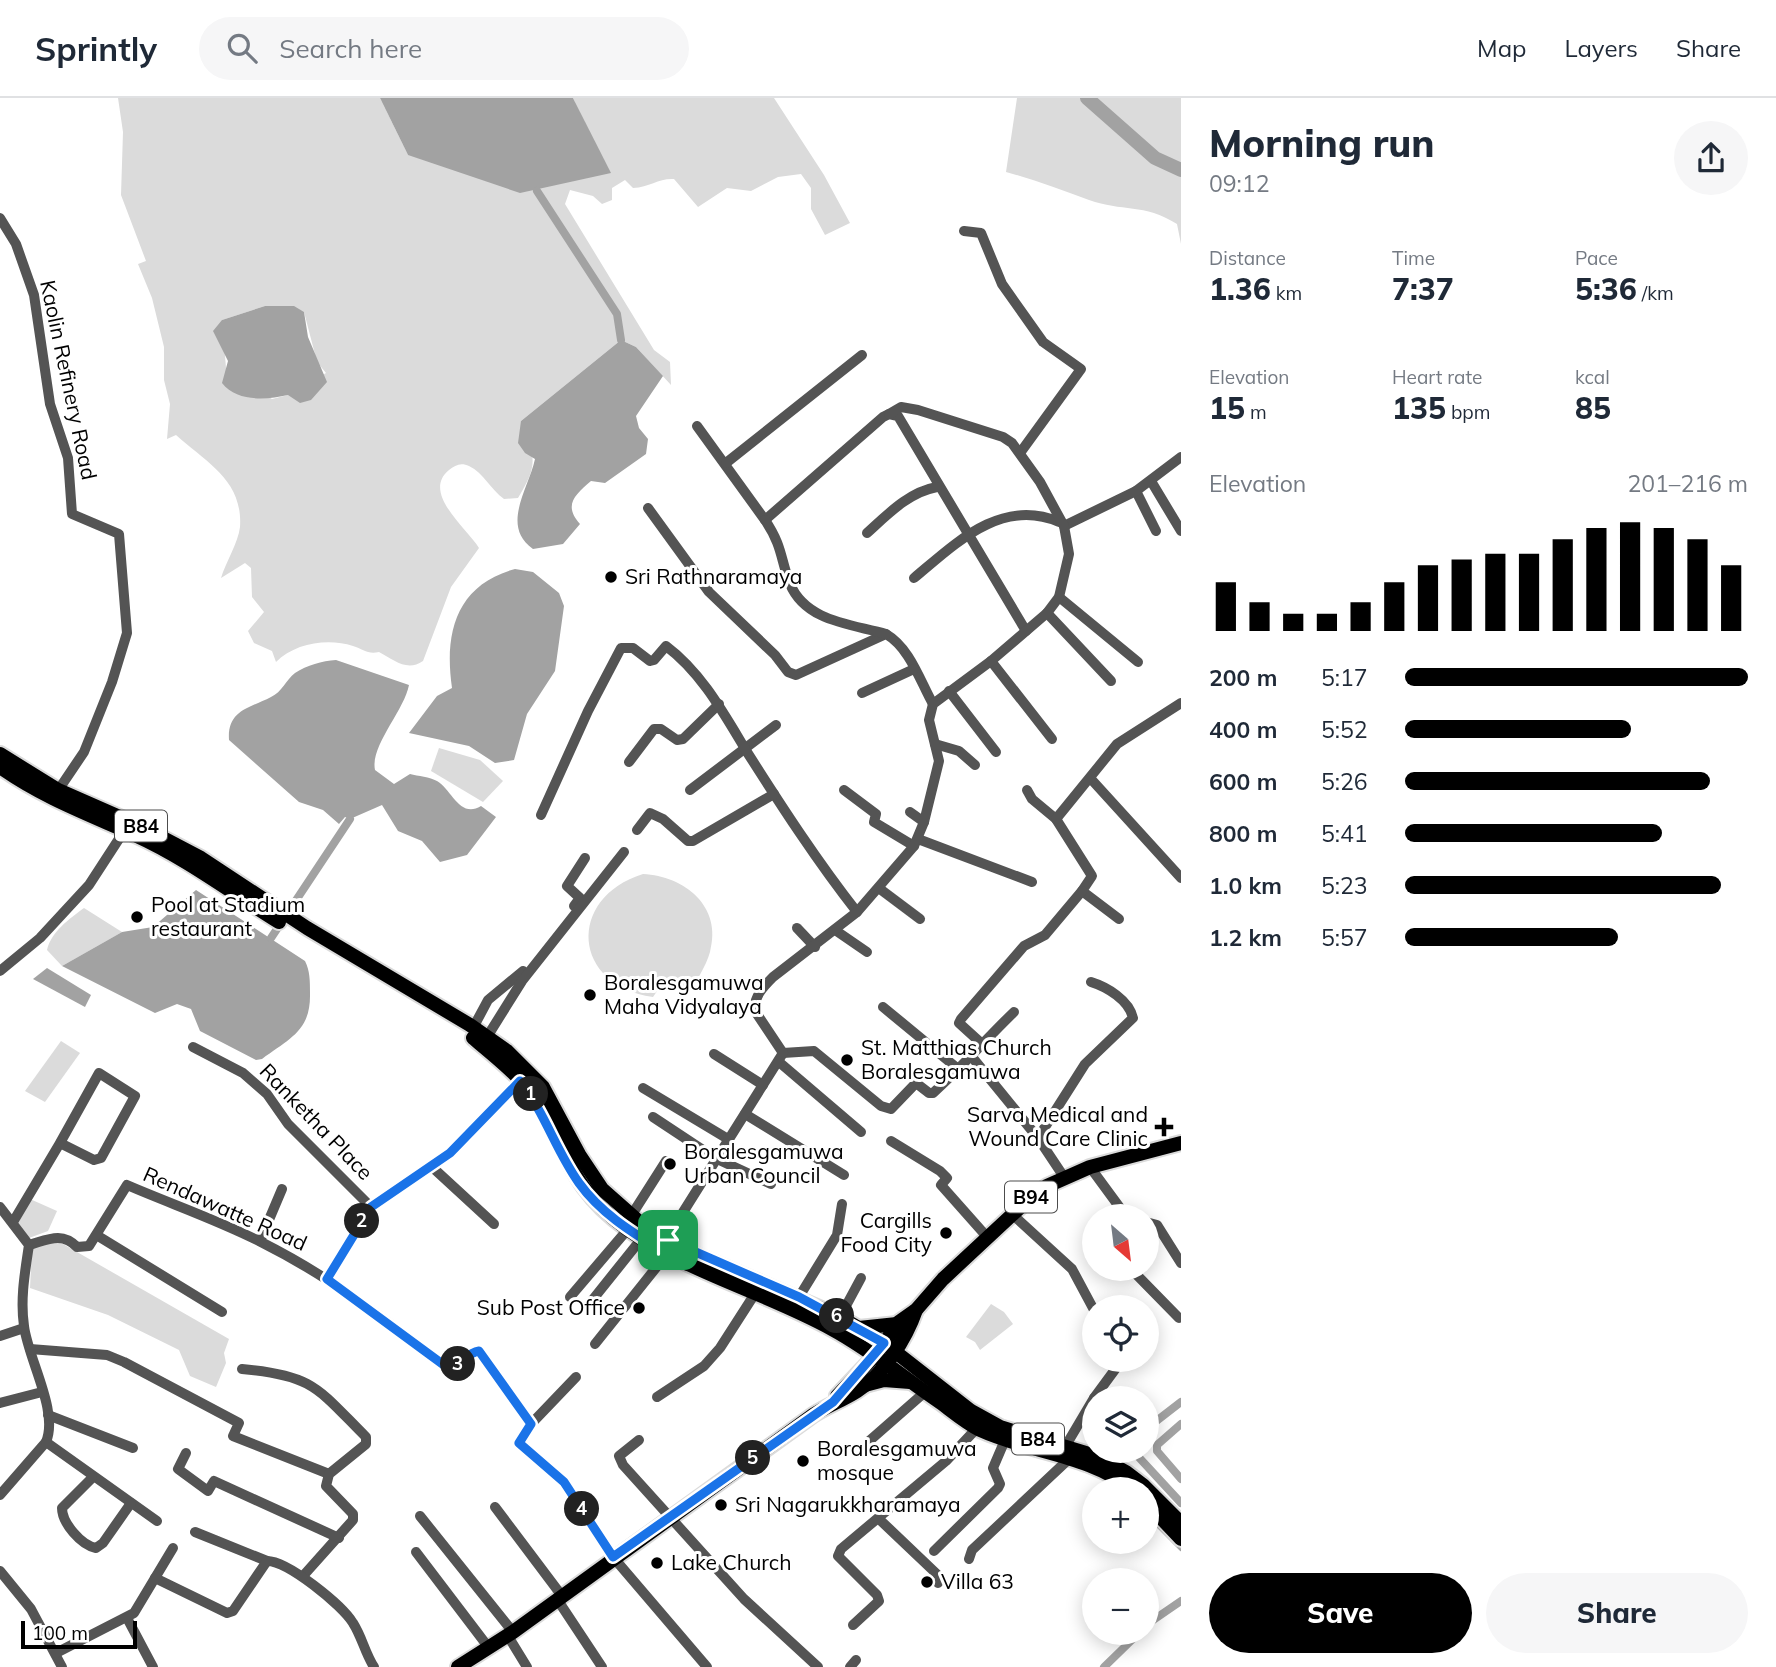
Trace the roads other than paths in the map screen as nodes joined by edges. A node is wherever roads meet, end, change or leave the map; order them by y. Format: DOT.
graph roads {
  1 [pos="0,218"];
  2 [pos="964,231"];
  3 [pos="862,355"];
  4 [pos="889,414"];
  5 [pos="697,426"];
  6 [pos="1020,453"];
  7 [pos="1181,457"];
  8 [pos="726,463"];
  9 [pos="1151,481"];
  10 [pos="937,487"];
  11 [pos="1136,491"];
  12 [pos="648,508"];
  13 [pos="765,520"];
  14 [pos="1062,524"];
  15 [pos="1156,531"];
  16 [pos="1181,531"];
  17 [pos="867,533"];
  18 [pos="968,534"];
  19 [pos="914,578"];
  20 [pos="1059,597"];
  21 [pos="1047,613"];
  22 [pos="1026,631"];
  23 [pos="886,635"];
  24 [pos="991,661"];
  25 [pos="1138,662"];
  26 [pos="914,668"];
  27 [pos="1111,681"];
  28 [pos="949,691"];
  29 [pos="862,693"];
  30 [pos="1181,703"];
  31 [pos="719,704"];
  32 [pos="933,704"];
  33 [pos="776,725"];
  34 [pos="1052,739"];
  35 [pos="935,744"];
  36 [pos="746,750"];
  37 [pos="996,752"];
  38 [pos="0,754"];
  39 [pos="629,762"];
  40 [pos="975,765"];
  41 [pos="0,767"];
  42 [pos="1091,779"];
  43 [pos="690,790"];
  44 [pos="845,790"];
  45 [pos="1027,790"];
  46 [pos="774,794"];
  47 [pos="54,795"];
  48 [pos="910,811"];
  49 [pos="541,816"];
  50 [pos="1056,819"];
  51 [pos="924,822"];
  52 [pos="127,827"];
  53 [pos="637,830"];
  54 [pos="916,842"];
  55 [pos="624,852"];
  56 [pos="585,858"];
  57 [pos="1181,878"];
  58 [pos="1032,882"];
  59 [pos="880,889"];
  60 [pos="1082,891"];
  61 [pos="857,912"];
  62 [pos="920,919"];
  63 [pos="1119,919"];
  64 [pos="292,924"];
  65 [pos="797,928"];
  66 [pos="835,930"];
  67 [pos="815,947"];
  68 [pos="867,952"];
  69 [pos="0,971"];
  70 [pos="1091,982"];
  71 [pos="883,1007"];
  72 [pos="1014,1012"];
  73 [pos="473,1028"];
  74 [pos="487,1037"];
  75 [pos="981,1043"];
  76 [pos="194,1047"];
  77 [pos="714,1054"];
  78 [pos="972,1057"];
  79 [pos="781,1058"];
  80 [pos="957,1068"];
  81 [pos="520,1081"];
  82 [pos="764,1085"];
  83 [pos="643,1088"];
  84 [pos="745,1114"];
  85 [pos="653,1117"];
  86 [pos="861,1132"];
  87 [pos="1038,1138"];
  88 [pos="728,1139"];
  89 [pos="891,1141"];
  90 [pos="60,1143"];
  91 [pos="1181,1143"];
  92 [pos="715,1158"];
  93 [pos="666,1161"];
  94 [pos="431,1166"];
  95 [pos="1090,1167"];
  96 [pos="844,1175"];
  97 [pos="1064,1177"];
  98 [pos="771,1184"];
  99 [pos="282,1189"];
  100 [pos="842,1204"];
  101 [pos="1117,1204"];
  102 [pos="0,1207"];
  103 [pos="371,1207"];
  104 [pos="1012,1214"];
  105 [pos="13,1222"];
  106 [pos="629,1222"];
  107 [pos="494,1224"];
  108 [pos="1159,1228"];
  109 [pos="98,1236"];
  110 [pos="642,1238"];
  111 [pos="988,1238"];
  112 [pos="260,1241"];
  113 [pos="29,1245"];
  114 [pos="667,1247"];
  115 [pos="1181,1263"];
  116 [pos="861,1278"];
  117 [pos="327,1279"];
  118 [pos="1143,1281"];
  119 [pos="756,1292"];
  120 [pos="1086,1295"];
  121 [pos="570,1297"];
  122 [pos="799,1297"];
  123 [pos="590,1303"];
  124 [pos="222,1312"];
  125 [pos="840,1317"];
  126 [pos="1179,1318"];
  127 [pos="24,1328"];
  128 [pos="902,1328"];
  129 [pos="0,1336"];
  130 [pos="858,1336"];
  131 [pos="595,1344"];
  132 [pos="30,1349"];
  133 [pos="885,1353"];
  134 [pos="242,1369"];
  135 [pos="916,1376"];
  136 [pos="576,1377"];
  137 [pos="860,1381"];
  138 [pos="43,1392"];
  139 [pos="925,1392"];
  140 [pos="657,1397"];
  141 [pos="0,1402"];
  142 [pos="48,1415"];
  143 [pos="1082,1423"];
  144 [pos="531,1424"];
  145 [pos="977,1428"];
  146 [pos="1007,1436"];
  147 [pos="639,1440"];
  148 [pos="46,1442"];
  149 [pos="868,1442"];
  150 [pos="133,1448"];
  151 [pos="186,1452"];
  152 [pos="1068,1452"];
  153 [pos="329,1474"];
  154 [pos="1114,1477"];
  155 [pos="92,1478"];
  156 [pos="0,1495"];
  157 [pos="131,1503"];
  158 [pos="495,1507"];
  159 [pos="420,1516"];
  160 [pos="1159,1516"];
  161 [pos="671,1517"];
  162 [pos="879,1519"];
  163 [pos="156,1521"];
  164 [pos="1181,1524"];
  165 [pos="195,1532"];
  166 [pos="340,1538"];
  167 [pos="1181,1539"];
  168 [pos="173,1548"];
  169 [pos="934,1551"];
  170 [pos="416,1552"];
  171 [pos="613,1557"];
  172 [pos="969,1559"];
  173 [pos="267,1560"];
  174 [pos="0,1571"];
  175 [pos="303,1576"];
  176 [pos="155,1578"];
  177 [pos="938,1583"];
  178 [pos="559,1597"];
  179 [pos="127,1618"];
  180 [pos="853,1625"];
  181 [pos="510,1634"];
  182 [pos="489,1648"];
  183 [pos="56,1653"];
  184 [pos="62,1667"];
  185 [pos="153,1667"];
  186 [pos="374,1667"];
  187 [pos="457,1667"];
  188 [pos="527,1667"];
  189 [pos="602,1667"];
  190 [pos="707,1667"];
  191 [pos="818,1667"];
  1 -- 47 [label="street, Kaolin Refinery Road"];
  2 -- 6 [label="street"];
  3 -- 8 [label="street"];
  4 -- 6 [label="street"];
  4 -- 10 [label="street"];
  4 -- 13 [label="street"];
  5 -- 8 [label="street"];
  6 -- 14 [label="street"];
  7 -- 9 [label="street"];
  8 -- 13 [label="street"];
  9 -- 11 [label="street"];
  9 -- 16 [label="street"];
  10 -- 17 [label="street"];
  10 -- 18 [label="street"];
  11 -- 14 [label="street"];
  11 -- 15 [label="street"];
  12 -- 23 [label="street"];
  13 -- 23 [label="street"];
  14 -- 18 [label="street"];
  14 -- 20 [label="street"];
  18 -- 19 [label="street"];
  18 -- 22 [label="street"];
  20 -- 21 [label="street"];
  20 -- 25 [label="street"];
  21 -- 22 [label="street"];
  21 -- 27 [label="street"];
  22 -- 24 [label="street"];
  23 -- 26 [label="street"];
  24 -- 28 [label="street"];
  24 -- 34 [label="street"];
  26 -- 29 [label="street"];
  26 -- 32 [label="street"];
  28 -- 32 [label="street"];
  28 -- 37 [label="street"];
  30 -- 42 [label="street"];
  31 -- 36 [label="street"];
  31 -- 39 [label="street"];
  31 -- 49 [label="street"];
  32 -- 35 [label="street"];
  33 -- 36 [label="street"];
  35 -- 40 [label="street"];
  35 -- 51 [label="street"];
  36 -- 43 [label="street"];
  36 -- 46 [label="street"];
  38 -- 47 [label="main road, B84"];
  41 -- 47 [label="main road, B84"];
  42 -- 50 [label="street"];
  42 -- 57 [label="street"];
  44 -- 54 [label="street"];
  45 -- 50 [label="street"];
  46 -- 53 [label="street"];
  46 -- 61 [label="street"];
  47 -- 52 [label="main road, B84"];
  48 -- 51 [label="street"];
  50 -- 60 [label="street"];
  51 -- 54 [label="street"];
  52 -- 64 [label="main road, B84"];
  52 -- 69 [label="street"];
  54 -- 58 [label="street"];
  54 -- 59 [label="street"];
  55 -- 74 [label="street"];
  56 -- 73 [label="street"];
  59 -- 61 [label="street"];
  59 -- 62 [label="street"];
  60 -- 63 [label="street"];
  60 -- 75 [label="street"];
  61 -- 66 [label="street"];
  64 -- 73 [label="main road, B84"];
  64 -- 81 [label="main road, B84"];
  65 -- 67 [label="street"];
  66 -- 67 [label="street"];
  66 -- 68 [label="street"];
  67 -- 79 [label="street"];
  70 -- 87 [label="street"];
  71 -- 80 [label="street"];
  72 -- 75 [label="street"];
  73 -- 74 [label="main road, B84"];
  74 -- 106 [label="main road, B84"];
  75 -- 78 [label="street"];
  76 -- 103 [label="street, Ranketha Place"];
  77 -- 82 [label="street"];
  78 -- 80 [label="street"];
  78 -- 87 [label="street"];
  79 -- 80 [label="street"];
  79 -- 82 [label="street"];
  79 -- 86 [label="street"];
  81 -- 94 [label="street"];
  81 -- 106 [label="main road, B84"];
  82 -- 84 [label="street"];
  83 -- 88 [label="street"];
  84 -- 88 [label="street"];
  84 -- 96 [label="street"];
  85 -- 92 [label="street"];
  87 -- 97 [label="street"];
  88 -- 92 [label="street"];
  89 -- 111 [label="street"];
  90 -- 90 [label="street"];
  90 -- 105 [label="street"];
  91 -- 95 [label="main road, B94"];
  92 -- 98 [label="street"];
  92 -- 114 [label="street"];
  93 -- 106 [label="street"];
  94 -- 103 [label="street"];
  94 -- 107 [label="street"];
  95 -- 97 [label="main road, B94"];
  95 -- 101 [label="street"];
  97 -- 104 [label="main road, B94"];
  99 -- 112 [label="street"];
  100 -- 122 [label="street"];
  102 -- 105 [label="street"];
  103 -- 117 [label="street"];
  104 -- 111 [label="main road, B94"];
  104 -- 120 [label="street"];
  105 -- 113 [label="street"];
  106 -- 110 [label="main road, B84"];
  106 -- 114 [label="main road, B84"];
  106 -- 121 [label="street"];
  108 -- 115 [label="street"];
  109 -- 112 [label="street, Rendawatte Road"];
  109 -- 113 [label="street"];
  109 -- 124 [label="street"];
  110 -- 114 [label="main road, B84"];
  110 -- 123 [label="street"];
  111 -- 128 [label="main road, B94"];
  112 -- 117 [label="street, Rendawatte Road"];
  113 -- 127 [label="street"];
  114 -- 119 [label="main road, B84"];
  114 -- 122 [label="main road, B84"];
  114 -- 131 [label="street"];
  116 -- 125 [label="street"];
  117 -- 144 [label="street, Rendawatte Road"];
  118 -- 126 [label="street"];
  119 -- 130 [label="main road, B84"];
  119 -- 140 [label="street"];
  122 -- 125 [label="main road, B84"];
  125 -- 130 [label="main road, B84"];
  127 -- 129 [label="street"];
  127 -- 132 [label="street"];
  128 -- 130 [label="main road"];
  128 -- 133 [label="main road, B94"];
  128 -- 135 [label="main road"];
  130 -- 133 [label="main road, B84"];
  130 -- 137 [label="main road"];
  132 -- 138 [label="street"];
  132 -- 153 [label="street"];
  133 -- 135 [label="main road, B84"];
  133 -- 137 [label="main road, B94"];
  134 -- 153 [label="street"];
  135 -- 137 [label="main road"];
  135 -- 139 [label="main road, B84"];
  135 -- 146 [label="main road, B84"];
  136 -- 144 [label="street"];
  137 -- 161 [label="main road, B94"];
  138 -- 141 [label="street"];
  138 -- 142 [label="street"];
  139 -- 145 [label="main road, B84"];
  139 -- 149 [label="street"];
  142 -- 148 [label="street"];
  142 -- 150 [label="street"];
  143 -- 152 [label="street"];
  144 -- 171 [label="street"];
  145 -- 146 [label="main road, B84"];
  145 -- 162 [label="street"];
  146 -- 152 [label="main road, B84"];
  146 -- 169 [label="street"];
  147 -- 161 [label="street"];
  148 -- 155 [label="street"];
  148 -- 156 [label="street"];
  151 -- 166 [label="street"];
  152 -- 154 [label="main road, B84"];
  152 -- 164 [label="main road, B84"];
  152 -- 172 [label="street"];
  153 -- 166 [label="street"];
  155 -- 157 [label="street"];
  155 -- 157 [label="street"];
  157 -- 163 [label="street"];
  158 -- 178 [label="street"];
  159 -- 181 [label="street"];
  160 -- 167 [label="main road"];
  161 -- 171 [label="main road, B94"];
  161 -- 191 [label="street"];
  162 -- 177 [label="street"];
  162 -- 180 [label="street"];
  165 -- 173 [label="street"];
  166 -- 175 [label="street"];
  168 -- 176 [label="street"];
  170 -- 182 [label="street"];
  171 -- 178 [label="main road, B94"];
  171 -- 190 [label="street"];
  173 -- 175 [label="street"];
  173 -- 176 [label="street"];
  174 -- 183 [label="street"];
  175 -- 186 [label="street"];
  176 -- 179 [label="street"];
  178 -- 181 [label="main road, B94"];
  178 -- 189 [label="street"];
  179 -- 183 [label="street"];
  179 -- 185 [label="street"];
  181 -- 182 [label="main road, B94"];
  181 -- 188 [label="street"];
  182 -- 187 [label="main road, B94"];
  183 -- 184 [label="street"];
}
